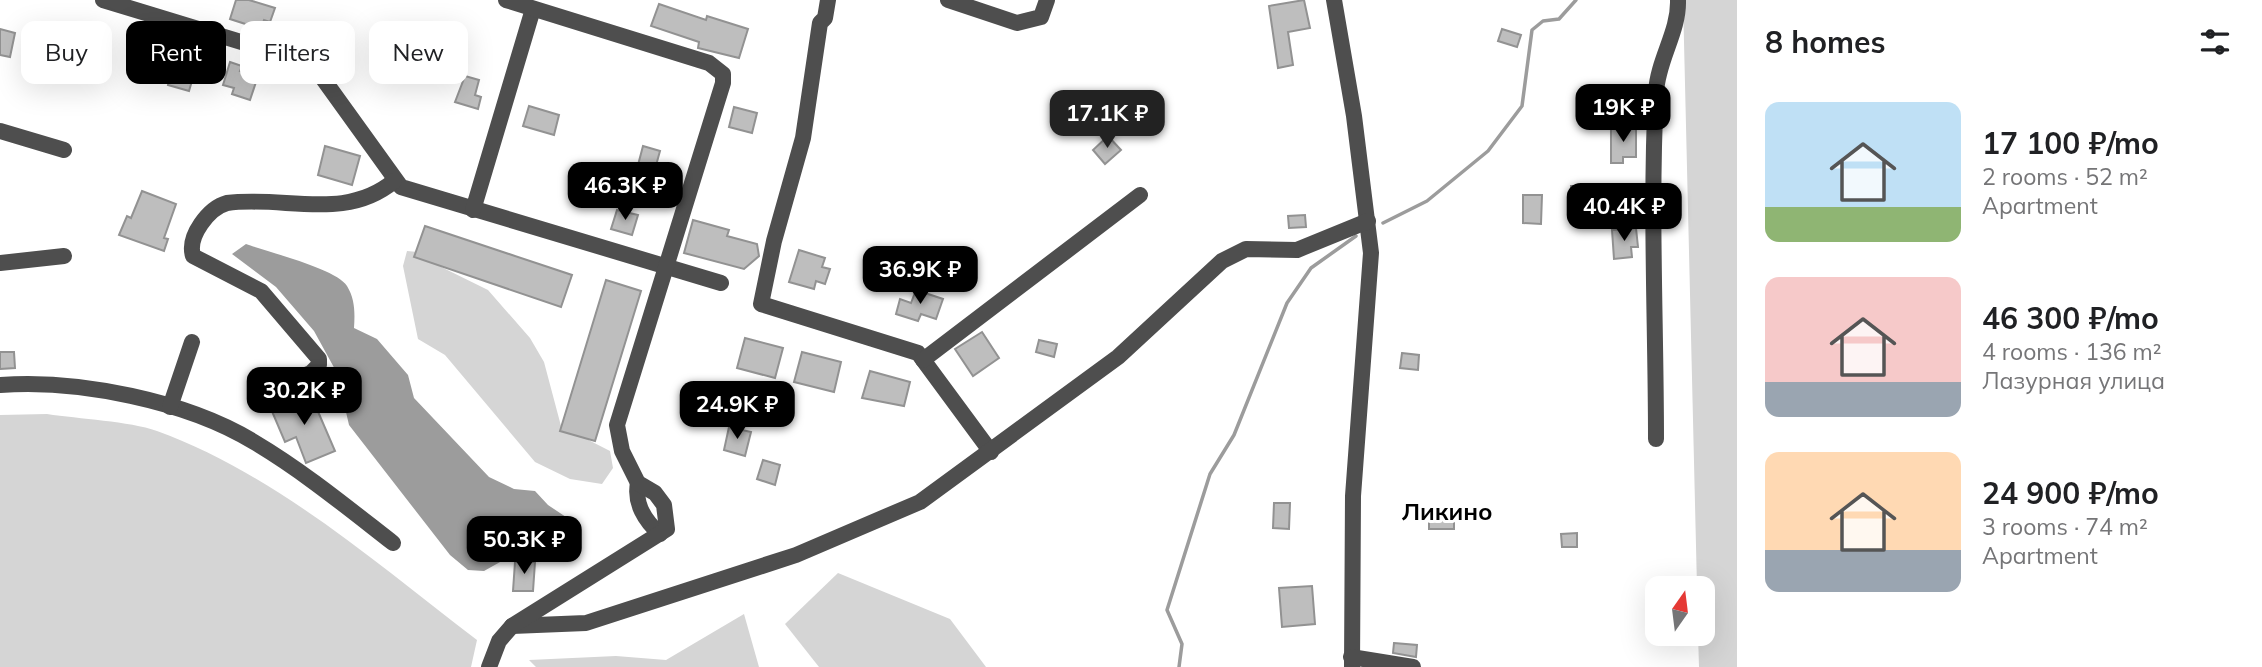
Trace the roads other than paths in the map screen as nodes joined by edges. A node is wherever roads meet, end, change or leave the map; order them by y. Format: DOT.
graph roads {
  1 [pos="103,0"];
  2 [pos="506,0"];
  3 [pos="828,0"];
  4 [pos="948,0"];
  5 [pos="1047,0"];
  6 [pos="1334,0"];
  7 [pos="1678,0"];
  8 [pos="533,9"];
  9 [pos="0,131"];
  10 [pos="64,150"];
  11 [pos="394,181"];
  12 [pos="1140,195"];
  13 [pos="473,210"];
  14 [pos="1368,220"];
  15 [pos="64,256"];
  16 [pos="0,263"];
  17 [pos="664,268"];
  18 [pos="721,284"];
  19 [pos="192,342"];
  20 [pos="923,360"];
  21 [pos="286,382"];
  22 [pos="0,385"];
  23 [pos="170,407"];
  24 [pos="1656,439"];
  25 [pos="991,452"];
  26 [pos="638,482"];
  27 [pos="664,532"];
  28 [pos="393,543"];
  29 [pos="512,626"];
  30 [pos="1351,662"];
  31 [pos="489,667"];
  32 [pos="1413,667"];
  1 -- 11 [label="street"];
  2 -- 8 [label="street"];
  3 -- 20 [label="street"];
  4 -- 5 [label="street"];
  6 -- 14 [label="street"];
  7 -- 24 [label="street"];
  8 -- 13 [label="street"];
  8 -- 17 [label="street"];
  9 -- 10 [label="street"];
  11 -- 13 [label="street"];
  11 -- 21 [label="street"];
  12 -- 20 [label="street"];
  13 -- 17 [label="street"];
  14 -- 25 [label="street"];
  14 -- 30 [label="street"];
  15 -- 16 [label="street"];
  17 -- 18 [label="street"];
  17 -- 26 [label="street"];
  19 -- 23 [label="street"];
  20 -- 25 [label="street"];
  22 -- 23 [label="street"];
  23 -- 28 [label="street"];
  25 -- 29 [label="street"];
  26 -- 27 [label="street"];
  26 -- 27 [label="street"];
  27 -- 29 [label="street"];
  29 -- 31 [label="street"];
  30 -- 32 [label="street"];
}
